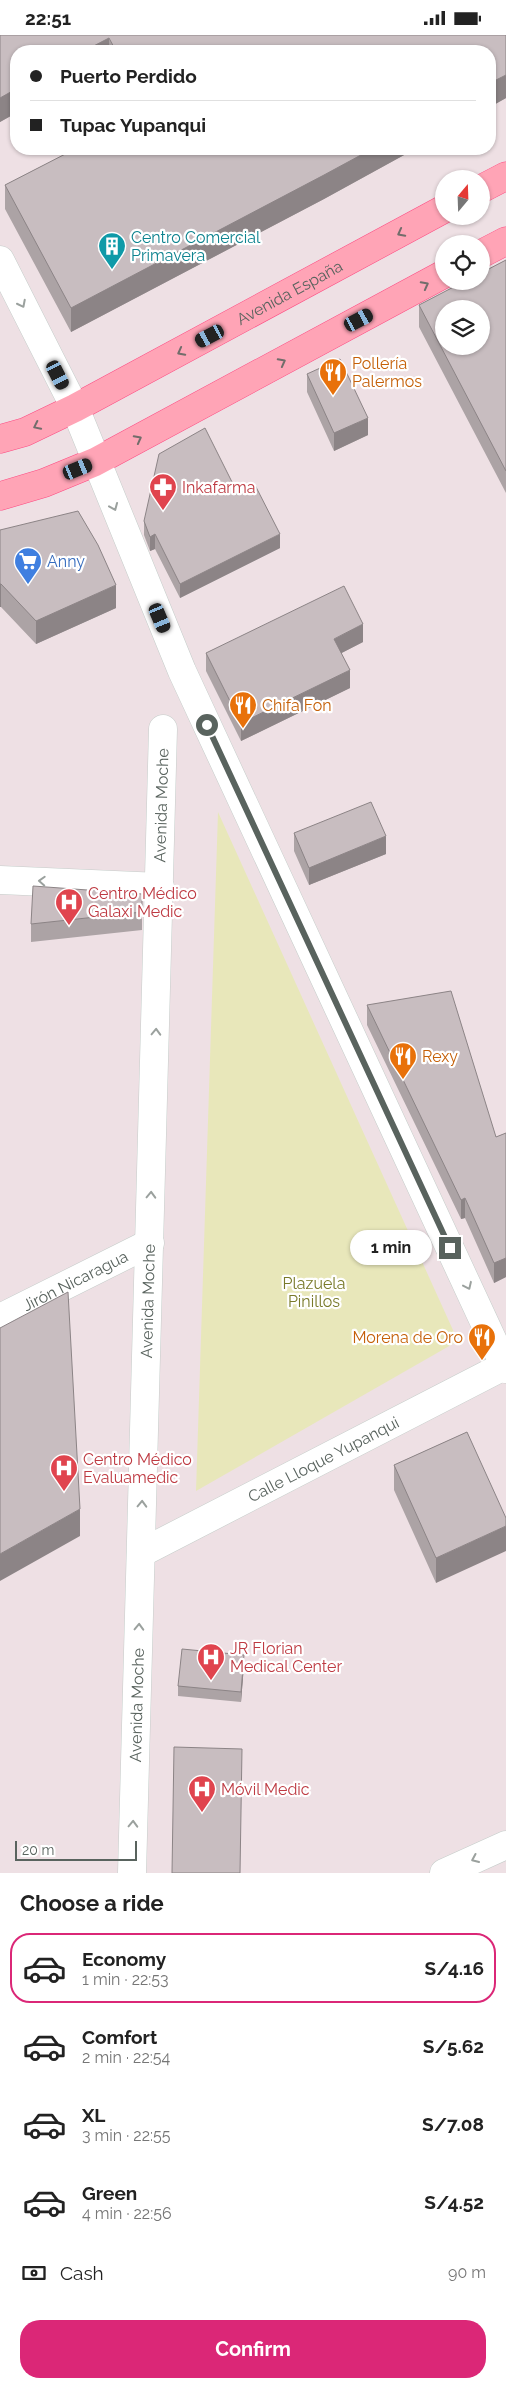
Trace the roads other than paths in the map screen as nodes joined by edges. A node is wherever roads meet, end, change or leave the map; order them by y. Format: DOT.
graph roads {
  1 [pos="506,176"];
  2 [pos="490,184"];
  3 [pos="435,214"];
  4 [pos="506,241"];
  5 [pos="490,249"];
  6 [pos="0,260"];
  7 [pos="435,279"];
  8 [pos="75,408"];
  9 [pos="0,439"];
  10 [pos="96,462"];
  11 [pos="0,496"];
  12 [pos="163,729"];
  13 [pos="0,879"];
  14 [pos="160,887"];
  15 [pos="150,1243"];
  16 [pos="0,1318"];
  17 [pos="506,1367"];
  18 [pos="141,1553"];
  19 [pos="506,1845"];
  20 [pos="132,1873"];
  21 [pos="444,1873"];
  1 -- 2 [label="main road"];
  3 -- 8 [label="main road, Avenida España, one-way"];
  4 -- 5 [label="main road"];
  6 -- 8 [label="street, one-way"];
  10 -- 7 [label="main road, one-way"];
  8 -- 9 [label="main road, Avenida España, one-way"];
  8 -- 10 [label="street"];
  10 -- 11 [label="main road"];
  10 -- 17 [label="street, one-way"];
  12 -- 14 [label="street, Avenida Moche"];
  14 -- 13 [label="street, one-way"];
  15 -- 14 [label="street, Avenida Moche, one-way"];
  15 -- 16 [label="street, Jirón Nicaragua"];
  18 -- 15 [label="street, Avenida Moche, one-way"];
  17 -- 18 [label="street, Calle Lloque Yupanqui"];
  20 -- 18 [label="street, Avenida Moche, one-way"];
  19 -- 21 [label="street, one-way"];
}
